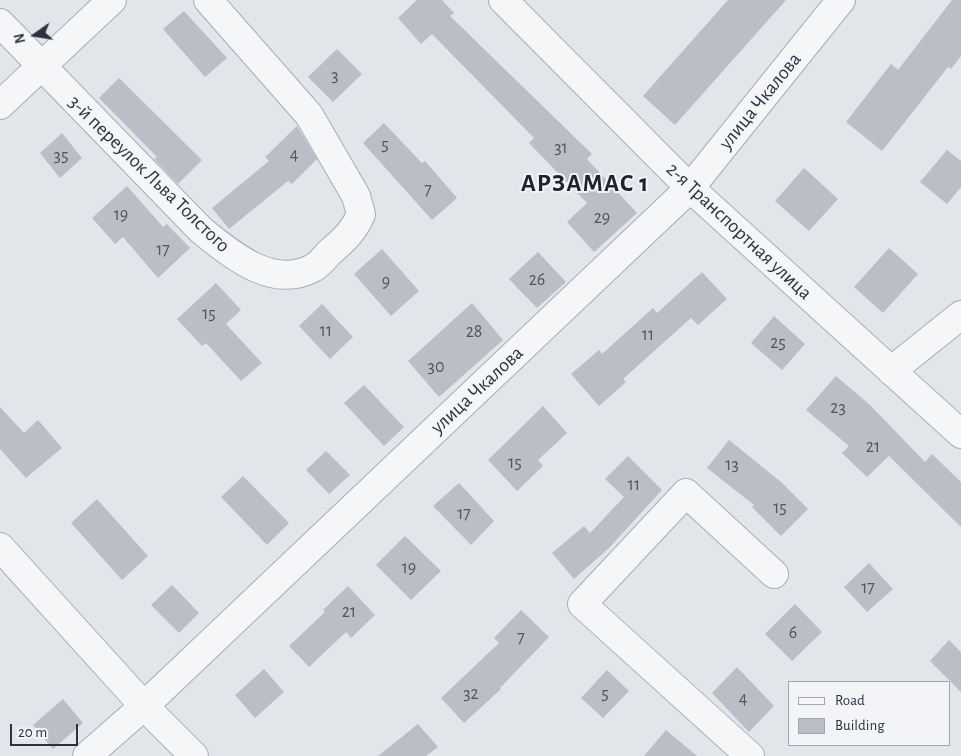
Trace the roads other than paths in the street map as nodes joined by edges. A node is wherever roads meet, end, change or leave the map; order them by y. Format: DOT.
graph roads {
  1 [pos="112,0"];
  2 [pos="208,0"];
  3 [pos="503,0"];
  4 [pos="841,0"];
  5 [pos="0,23"];
  6 [pos="41,66"];
  7 [pos="0,105"];
  8 [pos="690,188"];
  9 [pos="961,315"];
  10 [pos="891,371"];
  11 [pos="961,434"];
  12 [pos="0,547"];
  13 [pos="774,574"];
  14 [pos="144,706"];
  15 [pos="87,756"];
  16 [pos="194,756"];
  17 [pos="750,756"];
  1 -- 6 [label="street"];
  2 -- 6 [label="street, 3-й переулок Льва Толстого"];
  3 -- 8 [label="street, 2-я Транспортная улица"];
  4 -- 8 [label="street, улица Чкалова"];
  5 -- 6 [label="street, 3-й переулок Льва Толстого"];
  6 -- 7 [label="street"];
  8 -- 10 [label="street, 2-я Транспортная улица"];
  8 -- 14 [label="street, улица Чкалова"];
  9 -- 10 [label="street"];
  10 -- 11 [label="street, 2-я Транспортная улица"];
  12 -- 14 [label="street"];
  13 -- 17 [label="street"];
  14 -- 15 [label="street, улица Чкалова"];
  14 -- 16 [label="street"];
}
